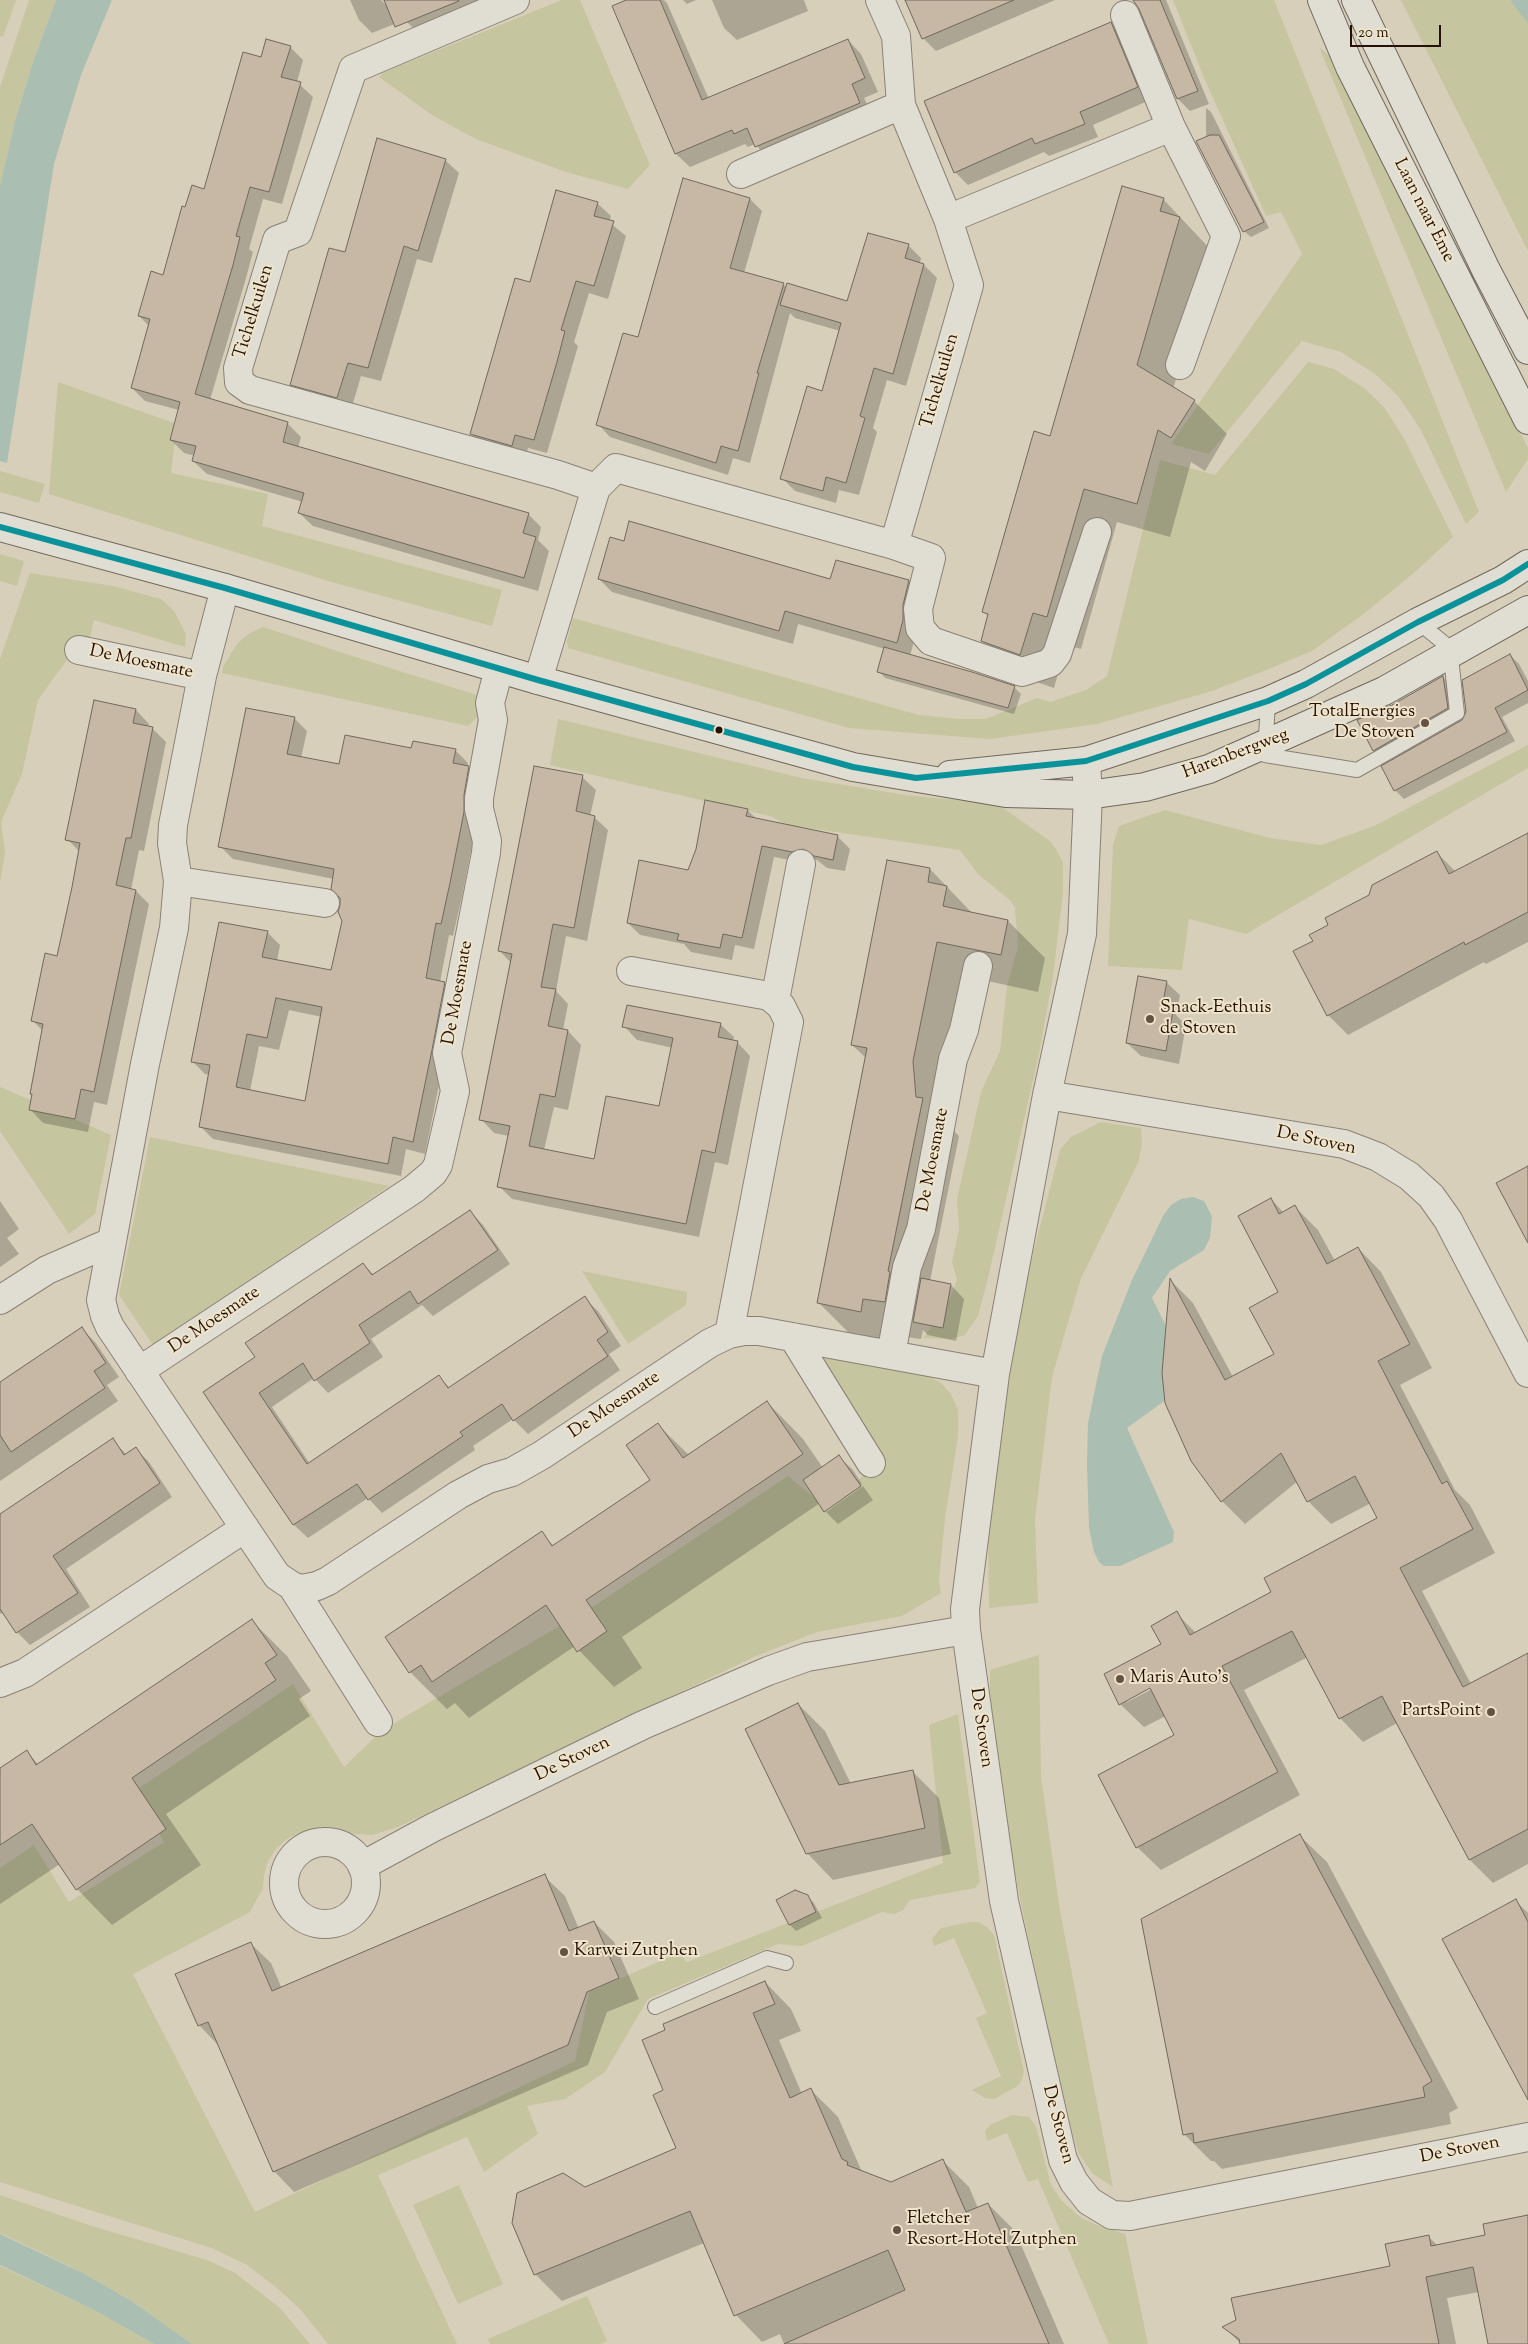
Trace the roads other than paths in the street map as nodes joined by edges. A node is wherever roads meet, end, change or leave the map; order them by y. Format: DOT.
graph roads {
  1 [pos="515,0"];
  2 [pos="880,0"];
  3 [pos="1322,0"];
  4 [pos="1356,0"];
  5 [pos="1125,16"];
  6 [pos="901,105"];
  7 [pos="1171,127"];
  8 [pos="742,174"];
  9 [pos="948,219"];
  10 [pos="1528,350"];
  11 [pos="1180,365"];
  12 [pos="1528,420"];
  13 [pos="596,488"];
  14 [pos="0,526"];
  15 [pos="1097,532"];
  16 [pos="894,545"];
  17 [pos="1528,564"];
  18 [pos="225,588"];
  19 [pos="1528,610"];
  20 [pos="1418,622"];
  21 [pos="79,650"];
  22 [pos="1451,655"];
  23 [pos="499,668"];
  24 [pos="202,676"];
  25 [pos="538,680"];
  26 [pos="1268,701"];
  27 [pos="1265,745"];
  28 [pos="1086,761"];
  29 [pos="916,778"];
  30 [pos="1088,794"];
  31 [pos="801,864"];
  32 [pos="178,881"];
  33 [pos="324,903"];
  34 [pos="978,966"];
  35 [pos="631,971"];
  36 [pos="775,1000"];
  37 [pos="1047,1095"];
  38 [pos="111,1242"];
  39 [pos="0,1300"];
  40 [pos="730,1334"];
  41 [pos="793,1337"];
  42 [pos="891,1355"];
  43 [pos="139,1371"];
  44 [pos="1528,1373"];
  45 [pos="995,1374"];
  46 [pos="871,1463"];
  47 [pos="245,1528"];
  48 [pos="292,1586"];
  49 [pos="966,1630"];
  50 [pos="0,1683"];
  51 [pos="378,1722"];
  52 [pos="362,1866"];
  53 [pos="786,1963"];
  54 [pos="655,2007"];
  55 [pos="1528,2137"];
  1 -- 13 [label="street, Tichelkuilen"];
  2 -- 6 [label="street, Tichelkuilen"];
  3 -- 12 [label="street, Laan naar Eme"];
  4 -- 10 [label="street, Laan naar Eme"];
  5 -- 7 [label="street"];
  6 -- 8 [label="street"];
  6 -- 9 [label="street, Tichelkuilen"];
  7 -- 9 [label="street"];
  7 -- 11 [label="street"];
  9 -- 16 [label="street, Tichelkuilen"];
  13 -- 16 [label="street"];
  13 -- 25 [label="street"];
  14 -- 18 [label="street, Harenbergweg"];
  15 -- 16 [label="street"];
  17 -- 20 [label="street, Harenbergweg"];
  18 -- 23 [label="street, Harenbergweg"];
  18 -- 24 [label="street, De Moesmate"];
  19 -- 22 [label="street, Harenbergweg"];
  20 -- 22 [label="lane"];
  20 -- 26 [label="street, Harenbergweg"];
  21 -- 24 [label="street, De Moesmate"];
  22 -- 27 [label="street, Harenbergweg"];
  22 -- 27 [label="lane"];
  23 -- 25 [label="street, Harenbergweg"];
  23 -- 43 [label="street, De Moesmate"];
  24 -- 32 [label="street, De Moesmate"];
  25 -- 29 [label="street, Harenbergweg"];
  26 -- 27 [label="lane"];
  26 -- 28 [label="street, Harenbergweg"];
  27 -- 30 [label="street, Harenbergweg"];
  28 -- 29 [label="street, Harenbergweg"];
  28 -- 30 [label="street, De Stoven"];
  29 -- 30 [label="street, Harenbergweg"];
  30 -- 37 [label="street, De Stoven"];
  31 -- 36 [label="street"];
  32 -- 33 [label="street"];
  32 -- 38 [label="street, De Moesmate"];
  34 -- 42 [label="street, De Moesmate"];
  35 -- 36 [label="street"];
  36 -- 40 [label="street"];
  37 -- 44 [label="street, De Stoven"];
  37 -- 45 [label="street, De Stoven"];
  38 -- 39 [label="street"];
  38 -- 43 [label="street, De Moesmate"];
  40 -- 41 [label="street, De Moesmate"];
  40 -- 48 [label="street, De Moesmate"];
  41 -- 42 [label="street, De Moesmate"];
  41 -- 46 [label="street"];
  42 -- 45 [label="street, De Moesmate"];
  43 -- 47 [label="street, De Moesmate"];
  45 -- 49 [label="street, De Stoven"];
  47 -- 48 [label="street, De Moesmate"];
  47 -- 50 [label="street"];
  48 -- 51 [label="street, De Moesmate"];
  49 -- 52 [label="street, De Stoven"];
  49 -- 55 [label="street, De Stoven"];
  53 -- 54 [label="lane"];
}
